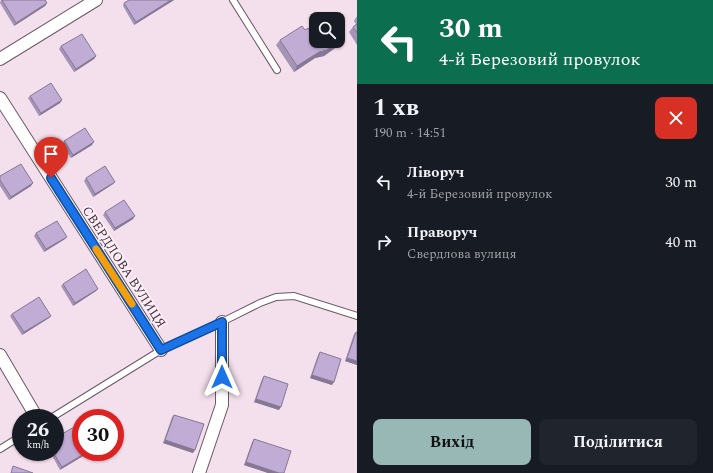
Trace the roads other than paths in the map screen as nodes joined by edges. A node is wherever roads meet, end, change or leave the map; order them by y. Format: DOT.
graph roads {
  1 [pos="96,0"];
  2 [pos="233,0"];
  3 [pos="82,4"];
  4 [pos="0,60"];
  5 [pos="277,70"];
  6 [pos="0,98"];
  7 [pos="357,316"];
  8 [pos="222,322"];
  9 [pos="161,350"];
  10 [pos="0,355"];
  11 [pos="32,409"];
  12 [pos="64,410"];
  13 [pos="12,442"];
  14 [pos="0,449"];
  15 [pos="199,473"];
  1 -- 3 [label="street"];
  2 -- 5 [label="lane"];
  3 -- 4 [label="street"];
  6 -- 9 [label="street, СВЕРДЛОВА ВУЛИЦЯ"];
  7 -- 8 [label="lane"];
  8 -- 9 [label="lane"];
  8 -- 15 [label="street"];
  9 -- 12 [label="lane"];
  10 -- 11 [label="street"];
  13 -- 14 [label="lane"];
}
